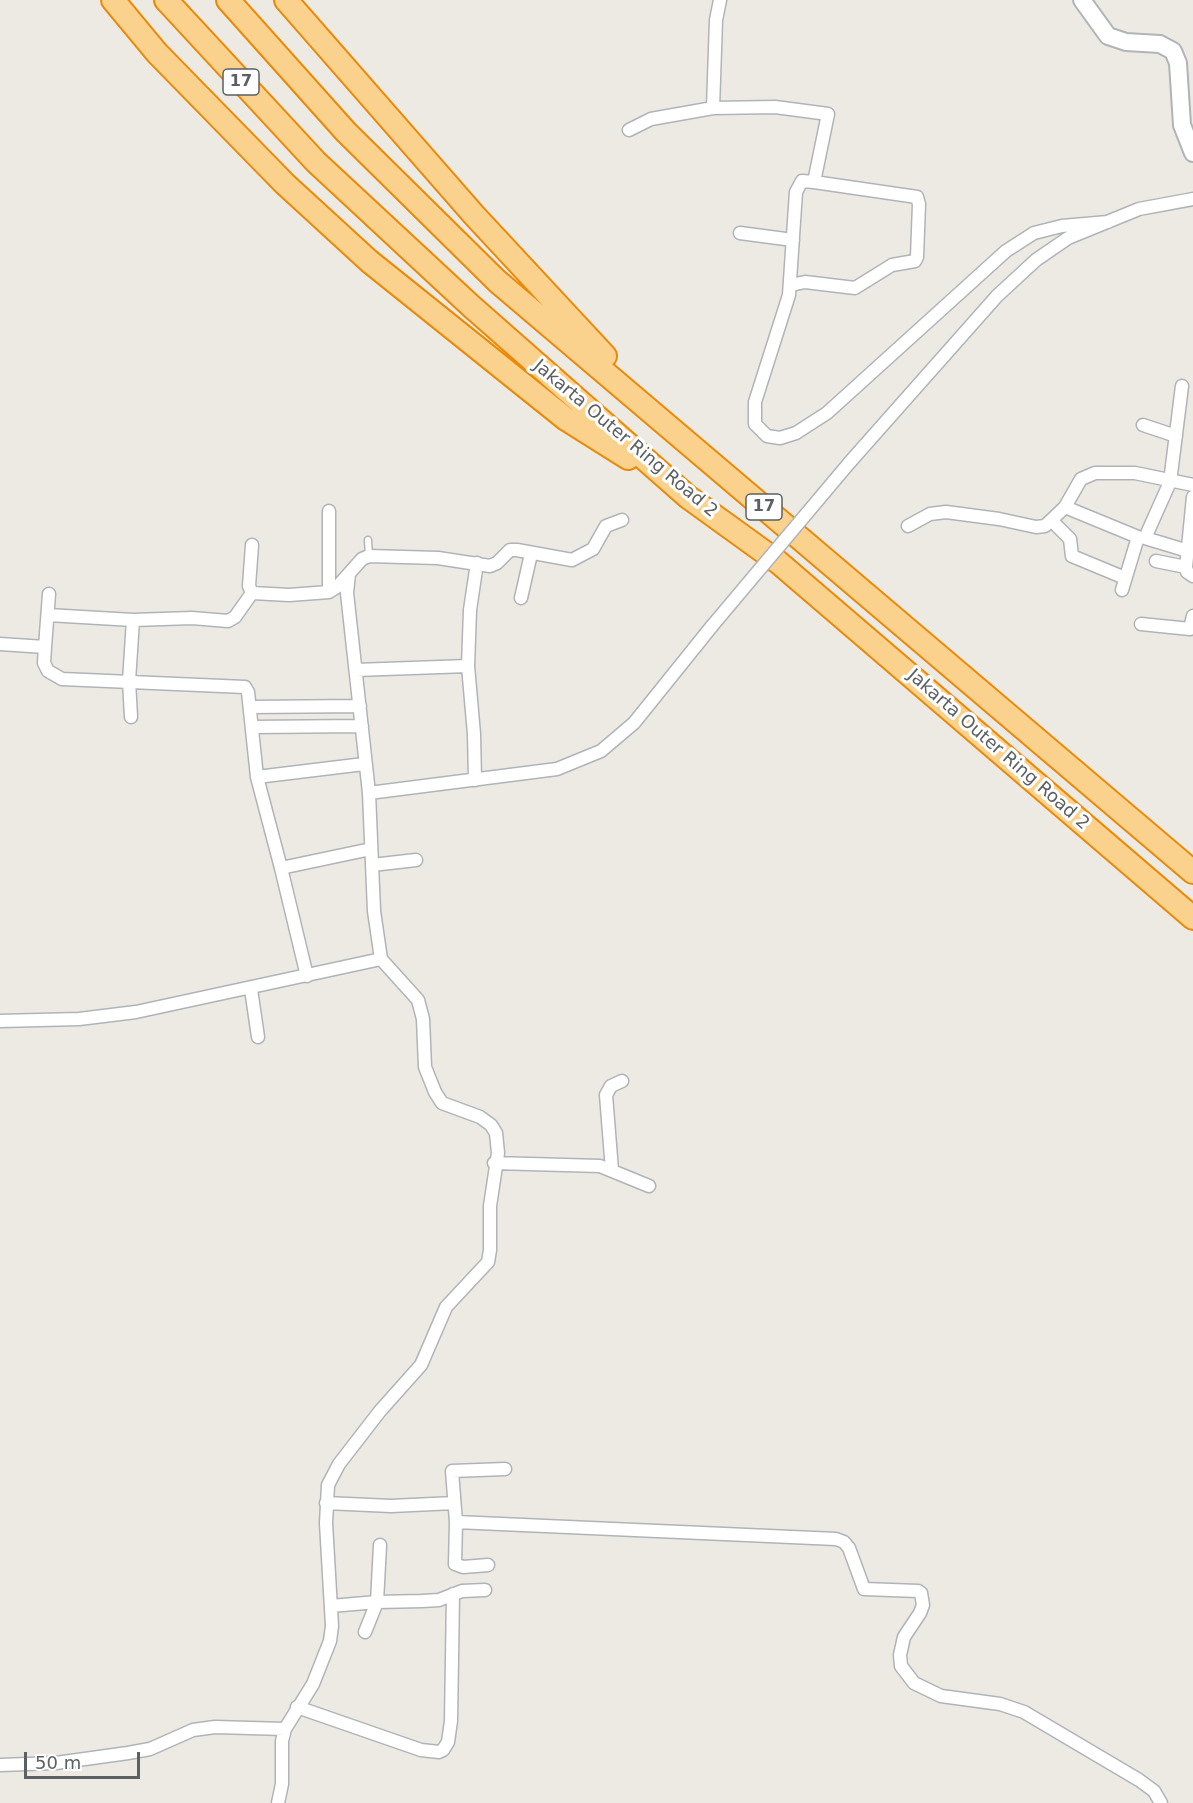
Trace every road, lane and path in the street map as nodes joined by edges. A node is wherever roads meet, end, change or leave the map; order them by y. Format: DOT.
graph roads {
  1 [pos="113,0"];
  2 [pos="166,0"];
  3 [pos="228,0"];
  4 [pos="286,0"];
  5 [pos="720,0"];
  6 [pos="1082,0"];
  7 [pos="713,108"];
  8 [pos="629,130"];
  9 [pos="1193,153"];
  10 [pos="814,182"];
  11 [pos="1193,199"];
  12 [pos="1108,222"];
  13 [pos="740,233"];
  14 [pos="793,240"];
  15 [pos="791,285"];
  16 [pos="1182,386"];
  17 [pos="1143,425"];
  18 [pos="675,431"];
  19 [pos="1176,436"];
  20 [pos="1170,482"];
  21 [pos="1193,484"];
  22 [pos="688,497"];
  23 [pos="1193,497"];
  24 [pos="1065,507"];
  25 [pos="330,511"];
  26 [pos="622,520"];
  27 [pos="1052,521"];
  28 [pos="908,526"];
  29 [pos="368,540"];
  30 [pos="252,545"];
  31 [pos="1188,551"];
  32 [pos="531,554"];
  33 [pos="369,556"];
  34 [pos="1156,561"];
  35 [pos="477,563"];
  36 [pos="1189,571"];
  37 [pos="349,574"];
  38 [pos="329,592"];
  39 [pos="252,593"];
  40 [pos="49,594"];
  41 [pos="521,598"];
  42 [pos="48,615"];
  43 [pos="1193,616"];
  44 [pos="133,620"];
  45 [pos="1141,624"];
  46 [pos="0,644"];
  47 [pos="45,647"];
  48 [pos="468,666"];
  49 [pos="356,670"];
  50 [pos="129,681"];
  51 [pos="360,706"];
  52 [pos="250,707"];
  53 [pos="131,717"];
  54 [pos="362,726"];
  55 [pos="252,727"];
  56 [pos="364,764"];
  57 [pos="257,777"];
  58 [pos="475,780"];
  59 [pos="369,793"];
  60 [pos="371,849"];
  61 [pos="416,860"];
  62 [pos="372,865"];
  63 [pos="281,868"];
  64 [pos="1193,872"];
  65 [pos="1193,918"];
  66 [pos="381,958"];
  67 [pos="307,976"];
  68 [pos="251,989"];
  69 [pos="0,1021"];
  70 [pos="258,1037"];
  71 [pos="622,1082"];
  72 [pos="494,1163"];
  73 [pos="612,1170"];
  74 [pos="650,1186"];
  75 [pos="506,1469"];
  76 [pos="326,1503"];
  77 [pos="454,1503"];
  78 [pos="456,1522"];
  79 [pos="380,1545"];
  80 [pos="488,1565"];
  81 [pos="485,1590"];
  82 [pos="453,1594"];
  83 [pos="377,1602"];
  84 [pos="331,1606"];
  85 [pos="366,1632"];
  86 [pos="297,1707"];
  87 [pos="285,1729"];
  88 [pos="0,1765"];
  89 [pos="282,1784"];
  90 [pos="278,1803"];
  91 [pos="284,1803"];
  92 [pos="1161,1803"];
  1 -- 22 [label="highway"];
  2 -- 22 [label="highway, Jakarta Outer Ring Road 2 / 17"];
  3 -- 18 [label="highway, Jakarta Outer Ring Road 2 / 17"];
  4 -- 18 [label="highway"];
  5 -- 7 [label="street"];
  6 -- 9 [label="main road"];
  7 -- 8 [label="street"];
  7 -- 10 [label="street"];
  10 -- 14 [label="street"];
  10 -- 15 [label="street"];
  11 -- 12 [label="street"];
  12 -- 15 [label="street"];
  12 -- 58 [label="street, bridge"];
  13 -- 14 [label="street"];
  14 -- 15 [label="street"];
  16 -- 19 [label="street"];
  17 -- 19 [label="street"];
  18 -- 64 [label="highway, Jakarta Outer Ring Road 2 / 17"];
  19 -- 20 [label="street"];
  20 -- 21 [label="street"];
  20 -- 24 [label="street"];
  20 -- 31 [label="street"];
  22 -- 65 [label="highway, Jakarta Outer Ring Road 2 / 17"];
  23 -- 31 [label="street"];
  24 -- 27 [label="street"];
  24 -- 27 [label="street"];
  25 -- 38 [label="street"];
  26 -- 32 [label="street"];
  27 -- 28 [label="street"];
  29 -- 33 [label="lane"];
  30 -- 39 [label="street"];
  31 -- 36 [label="street"];
  32 -- 35 [label="street"];
  32 -- 41 [label="street"];
  33 -- 35 [label="street"];
  33 -- 37 [label="street"];
  34 -- 36 [label="street"];
  35 -- 48 [label="street"];
  37 -- 38 [label="street"];
  37 -- 49 [label="street"];
  38 -- 39 [label="street"];
  39 -- 44 [label="street"];
  40 -- 42 [label="street"];
  42 -- 44 [label="street"];
  42 -- 47 [label="street"];
  43 -- 45 [label="street"];
  44 -- 50 [label="street"];
  46 -- 47 [label="street"];
  47 -- 50 [label="street"];
  48 -- 49 [label="street"];
  48 -- 58 [label="street"];
  49 -- 51 [label="street"];
  50 -- 52 [label="street"];
  50 -- 53 [label="street"];
  51 -- 52 [label="street"];
  51 -- 54 [label="street"];
  52 -- 55 [label="street"];
  54 -- 55 [label="street"];
  54 -- 56 [label="street"];
  55 -- 57 [label="street"];
  56 -- 57 [label="street"];
  56 -- 59 [label="street"];
  57 -- 63 [label="street"];
  58 -- 59 [label="street"];
  59 -- 60 [label="street"];
  60 -- 62 [label="street"];
  60 -- 63 [label="street"];
  61 -- 62 [label="street"];
  62 -- 66 [label="street"];
  63 -- 67 [label="street"];
  66 -- 67 [label="street"];
  66 -- 72 [label="street"];
  67 -- 68 [label="street"];
  68 -- 69 [label="street"];
  68 -- 70 [label="street"];
  71 -- 73 [label="street"];
  72 -- 73 [label="street"];
  72 -- 76 [label="street"];
  73 -- 74 [label="street"];
  75 -- 77 [label="street"];
  76 -- 77 [label="street"];
  76 -- 84 [label="street"];
  77 -- 78 [label="street"];
  78 -- 80 [label="street"];
  78 -- 92 [label="street"];
  79 -- 83 [label="street"];
  81 -- 82 [label="street"];
  82 -- 83 [label="street"];
  82 -- 86 [label="street"];
  83 -- 84 [label="street"];
  83 -- 85 [label="street"];
  84 -- 86 [label="street"];
  86 -- 87 [label="street"];
  87 -- 88 [label="street"];
  87 -- 89 [label="street"];
  89 -- 90 [label="street"];
  89 -- 91 [label="street"];
}
